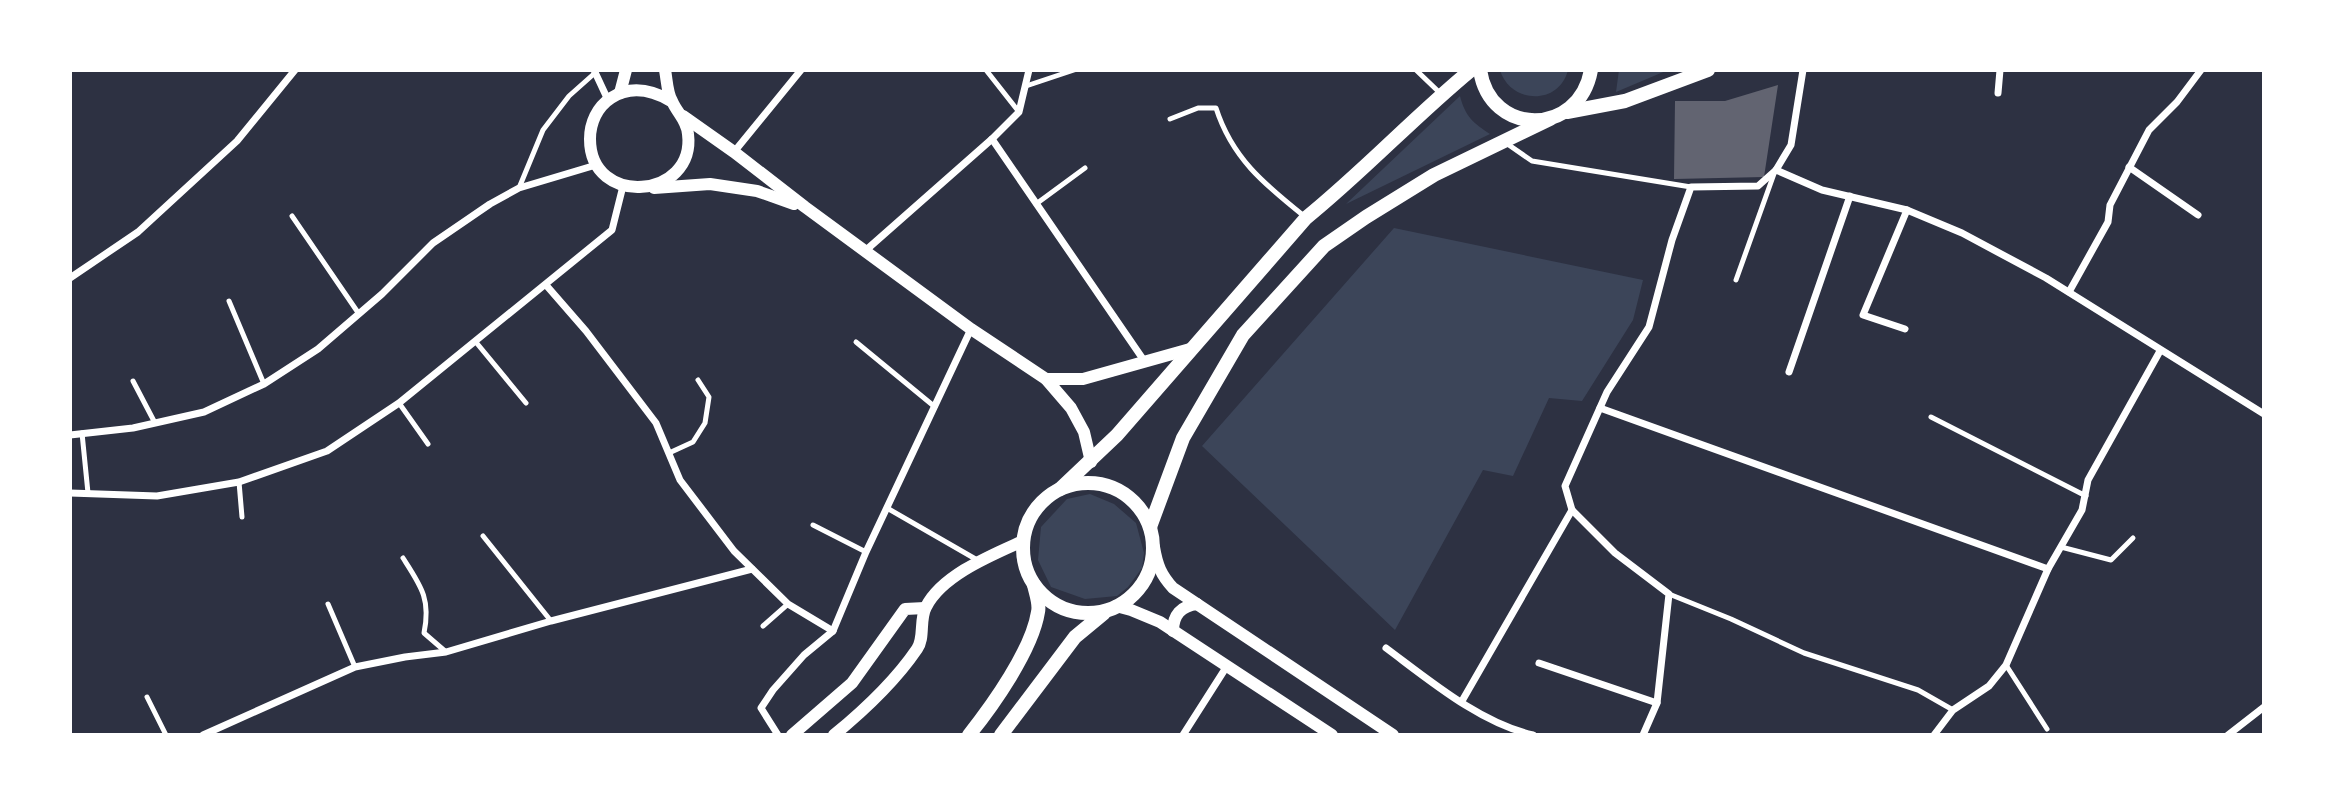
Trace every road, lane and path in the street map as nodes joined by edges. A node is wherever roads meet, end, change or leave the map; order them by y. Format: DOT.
graph roads {
  1 [pos="295,70"];
  2 [pos="626,70"];
  3 [pos="665,70"];
  4 [pos="801,70"];
  5 [pos="986,70"];
  6 [pos="1029,70"];
  7 [pos="1074,70"];
  8 [pos="1416,70"];
  9 [pos="1471,70"];
  10 [pos="1480,70"];
  11 [pos="1591,70"];
  12 [pos="1708,70"];
  13 [pos="1803,70"];
  14 [pos="2000,70"];
  15 [pos="2202,70"];
  16 [pos="595,71"];
  17 [pos="1026,86"];
  18 [pos="1997,93"];
  19 [pos="1441,94"];
  20 [pos="614,96"];
  21 [pos="671,101"];
  22 [pos="1019,112"];
  23 [pos="1565,113"];
  24 [pos="683,116"];
  25 [pos="1550,119"];
  26 [pos="1170,120"];
  27 [pos="992,139"];
  28 [pos="1503,140"];
  29 [pos="734,152"];
  30 [pos="596,165"];
  31 [pos="2129,167"];
  32 [pos="1085,168"];
  33 [pos="1776,170"];
  34 [pos="623,186"];
  35 [pos="1691,187"];
  36 [pos="519,188"];
  37 [pos="642,188"];
  38 [pos="1850,196"];
  39 [pos="1036,204"];
  40 [pos="805,207"];
  41 [pos="1907,210"];
  42 [pos="2198,215"];
  43 [pos="292,216"];
  44 [pos="1306,218"];
  45 [pos="865,251"];
  46 [pos="70,278"];
  47 [pos="1736,280"];
  48 [pos="546,285"];
  49 [pos="2069,292"];
  50 [pos="229,301"];
  51 [pos="359,314"];
  52 [pos="1905,329"];
  53 [pos="971,330"];
  54 [pos="475,341"];
  55 [pos="856,342"];
  56 [pos="1190,349"];
  57 [pos="2160,351"];
  58 [pos="1146,363"];
  59 [pos="1789,372"];
  60 [pos="1046,379"];
  61 [pos="698,380"];
  62 [pos="134,381"];
  63 [pos="264,384"];
  64 [pos="399,403"];
  65 [pos="526,403"];
  66 [pos="935,407"];
  67 [pos="1600,408"];
  68 [pos="2264,414"];
  69 [pos="1931,416"];
  70 [pos="155,423"];
  71 [pos="82,433"];
  72 [pos="70,435"];
  73 [pos="428,444"];
  74 [pos="668,453"];
  75 [pos="1091,462"];
  76 [pos="240,482"];
  77 [pos="1060,489"];
  78 [pos="70,493"];
  79 [pos="88,494"];
  80 [pos="2085,496"];
  81 [pos="887,508"];
  82 [pos="1572,510"];
  83 [pos="242,517"];
  84 [pos="813,525"];
  85 [pos="1150,527"];
  86 [pos="483,536"];
  87 [pos="2133,538"];
  88 [pos="1023,541"];
  89 [pos="1154,547"];
  90 [pos="2061,547"];
  91 [pos="866,552"];
  92 [pos="402,558"];
  93 [pos="979,561"];
  94 [pos="752,569"];
  95 [pos="2048,569"];
  96 [pos="1033,584"];
  97 [pos="1669,594"];
  98 [pos="328,604"];
  99 [pos="788,604"];
  100 [pos="1197,604"];
  101 [pos="925,608"];
  102 [pos="1112,608"];
  103 [pos="551,621"];
  104 [pos="762,626"];
  105 [pos="833,631"];
  106 [pos="1173,631"];
  107 [pos="1386,648"];
  108 [pos="446,652"];
  109 [pos="1539,663"];
  110 [pos="2006,665"];
  111 [pos="1227,666"];
  112 [pos="355,667"];
  113 [pos="147,697"];
  114 [pos="1462,701"];
  115 [pos="1657,703"];
  116 [pos="2264,707"];
  117 [pos="1953,710"];
  118 [pos="2047,729"];
  119 [pos="166,735"];
  120 [pos="202,735"];
  121 [pos="778,735"];
  122 [pos="792,735"];
  123 [pos="834,735"];
  124 [pos="969,735"];
  125 [pos="1001,735"];
  126 [pos="1183,735"];
  127 [pos="1332,735"];
  128 [pos="1393,735"];
  129 [pos="1533,735"];
  130 [pos="1643,735"];
  131 [pos="1934,735"];
  132 [pos="2228,735"];
  1 -- 46 [label="street"];
  2 -- 20 [label="street"];
  3 -- 21 [label="street"];
  4 -- 29 [label="street"];
  5 -- 22 [label="lane"];
  6 -- 17 [label="street"];
  7 -- 17 [label="lane"];
  8 -- 19 [label="lane"];
  9 -- 19 [label="main road"];
  10 -- 25 [label="main road"];
  11 -- 23 [label="main road"];
  12 -- 23 [label="main road"];
  13 -- 33 [label="street"];
  14 -- 18 [label="street"];
  15 -- 31 [label="street"];
  16 -- 20 [label="street"];
  16 -- 36 [label="lane"];
  17 -- 22 [label="street"];
  19 -- 44 [label="main road"];
  20 -- 21 [label="street"];
  20 -- 30 [label="street"];
  21 -- 24 [label="street"];
  22 -- 27 [label="street"];
  23 -- 25 [label="main road"];
  24 -- 29 [label="street"];
  24 -- 37 [label="street"];
  25 -- 28 [label="main road"];
  26 -- 44 [label="lane"];
  27 -- 39 [label="street"];
  27 -- 45 [label="street"];
  28 -- 35 [label="lane"];
  28 -- 85 [label="main road"];
  29 -- 40 [label="street"];
  30 -- 34 [label="street"];
  30 -- 36 [label="street"];
  31 -- 42 [label="street"];
  31 -- 49 [label="street"];
  32 -- 39 [label="lane"];
  33 -- 35 [label="street"];
  33 -- 38 [label="street"];
  33 -- 47 [label="lane"];
  34 -- 37 [label="street"];
  34 -- 48 [label="street"];
  35 -- 67 [label="street"];
  36 -- 51 [label="street"];
  37 -- 40 [label="street"];
  38 -- 41 [label="street"];
  38 -- 59 [label="street"];
  39 -- 58 [label="street"];
  40 -- 45 [label="street"];
  41 -- 49 [label="street"];
  41 -- 52 [label="street"];
  43 -- 51 [label="lane"];
  44 -- 56 [label="main road"];
  45 -- 53 [label="street"];
  48 -- 54 [label="street"];
  48 -- 74 [label="street"];
  49 -- 57 [label="street"];
  50 -- 63 [label="lane"];
  51 -- 63 [label="street"];
  53 -- 60 [label="street"];
  53 -- 66 [label="street"];
  54 -- 64 [label="street"];
  54 -- 65 [label="lane"];
  55 -- 66 [label="lane"];
  56 -- 58 [label="street"];
  56 -- 75 [label="main road"];
  57 -- 68 [label="street"];
  57 -- 80 [label="street"];
  58 -- 60 [label="street"];
  60 -- 75 [label="street"];
  61 -- 74 [label="lane"];
  62 -- 70 [label="lane"];
  63 -- 70 [label="street"];
  64 -- 73 [label="lane"];
  64 -- 76 [label="street"];
  66 -- 81 [label="street"];
  67 -- 82 [label="street"];
  67 -- 95 [label="street"];
  69 -- 80 [label="lane"];
  70 -- 71 [label="street"];
  71 -- 72 [label="street"];
  71 -- 79 [label="lane"];
  74 -- 94 [label="street"];
  75 -- 77 [label="main road"];
  76 -- 79 [label="street"];
  76 -- 83 [label="lane"];
  77 -- 85 [label="main road"];
  77 -- 88 [label="main road"];
  78 -- 79 [label="street"];
  80 -- 90 [label="street"];
  81 -- 91 [label="street"];
  81 -- 93 [label="lane"];
  82 -- 97 [label="street"];
  82 -- 114 [label="street"];
  84 -- 91 [label="lane"];
  85 -- 89 [label="main road"];
  86 -- 103 [label="lane"];
  87 -- 90 [label="lane"];
  88 -- 93 [label="street"];
  88 -- 96 [label="main road"];
  89 -- 100 [label="street"];
  89 -- 102 [label="main road"];
  90 -- 95 [label="street"];
  91 -- 105 [label="street"];
  92 -- 108 [label="lane"];
  93 -- 101 [label="street"];
  94 -- 99 [label="street"];
  94 -- 103 [label="street"];
  95 -- 110 [label="street"];
  96 -- 102 [label="main road"];
  96 -- 124 [label="main road"];
  97 -- 115 [label="street"];
  97 -- 117 [label="lane"];
  98 -- 112 [label="lane"];
  99 -- 104 [label="lane"];
  99 -- 105 [label="street"];
  100 -- 106 [label="street"];
  100 -- 128 [label="street"];
  101 -- 122 [label="street"];
  101 -- 123 [label="street"];
  102 -- 106 [label="street"];
  102 -- 125 [label="main road"];
  103 -- 108 [label="street"];
  105 -- 121 [label="street"];
  106 -- 111 [label="street"];
  107 -- 114 [label="street"];
  108 -- 112 [label="street"];
  109 -- 115 [label="street"];
  110 -- 117 [label="street"];
  110 -- 118 [label="lane"];
  111 -- 126 [label="street"];
  111 -- 127 [label="street"];
  112 -- 120 [label="street"];
  113 -- 119 [label="lane"];
  114 -- 129 [label="street"];
  115 -- 130 [label="street"];
  116 -- 132 [label="street"];
  117 -- 131 [label="street"];
}
